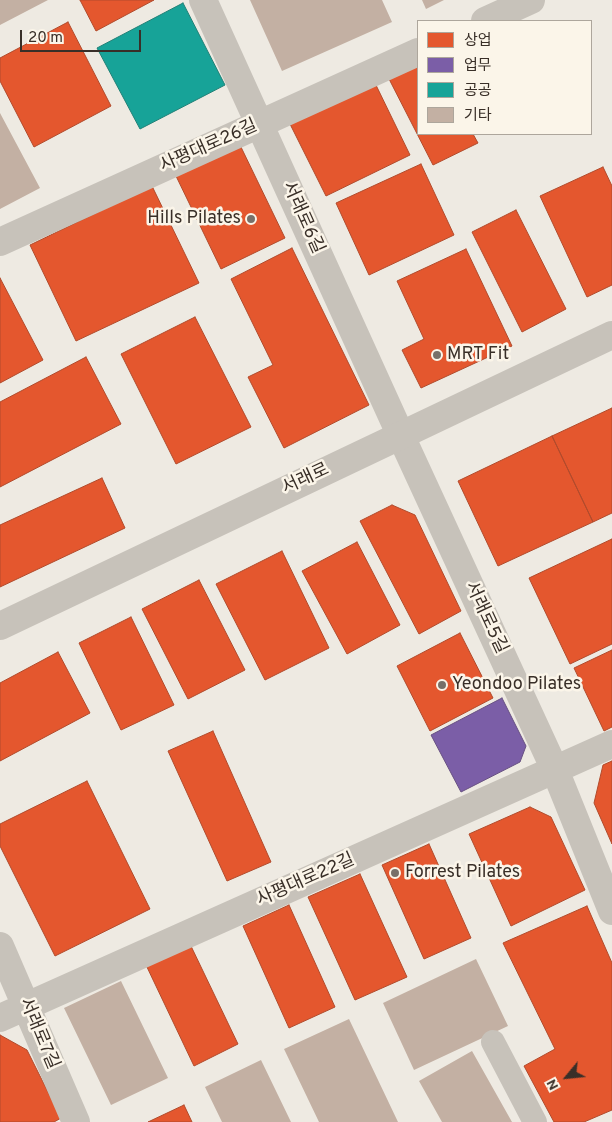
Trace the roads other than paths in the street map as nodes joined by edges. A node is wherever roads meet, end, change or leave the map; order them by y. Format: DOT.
graph roads {
  1 [pos="203,0"];
  2 [pos="532,0"];
  3 [pos="487,20"];
  4 [pos="417,52"];
  5 [pos="259,124"];
  6 [pos="0,242"];
  7 [pos="612,335"];
  8 [pos="400,436"];
  9 [pos="0,626"];
  10 [pos="612,744"];
  11 [pos="555,770"];
  12 [pos="612,911"];
  13 [pos="0,946"];
  14 [pos="26,1006"];
  15 [pos="0,1018"];
  16 [pos="493,1042"];
  17 [pos="76,1122"];
  18 [pos="535,1122"];
  1 -- 5 [label="street, 서래로6길"];
  2 -- 3 [label="street"];
  4 -- 5 [label="street, 사평대로26길"];
  5 -- 6 [label="street, 사평대로26길"];
  5 -- 8 [label="street, 서래로6길"];
  7 -- 8 [label="street, 서래로"];
  8 -- 9 [label="street, 서래로"];
  8 -- 11 [label="street, 서래로5길"];
  10 -- 11 [label="street, 사평대로22길"];
  11 -- 12 [label="street, 서래로5길"];
  11 -- 14 [label="street, 사평대로22길"];
  13 -- 14 [label="street, 서래로7길"];
  14 -- 15 [label="street, 사평대로22길"];
  14 -- 17 [label="street, 서래로7길"];
  16 -- 18 [label="lane"];
}
